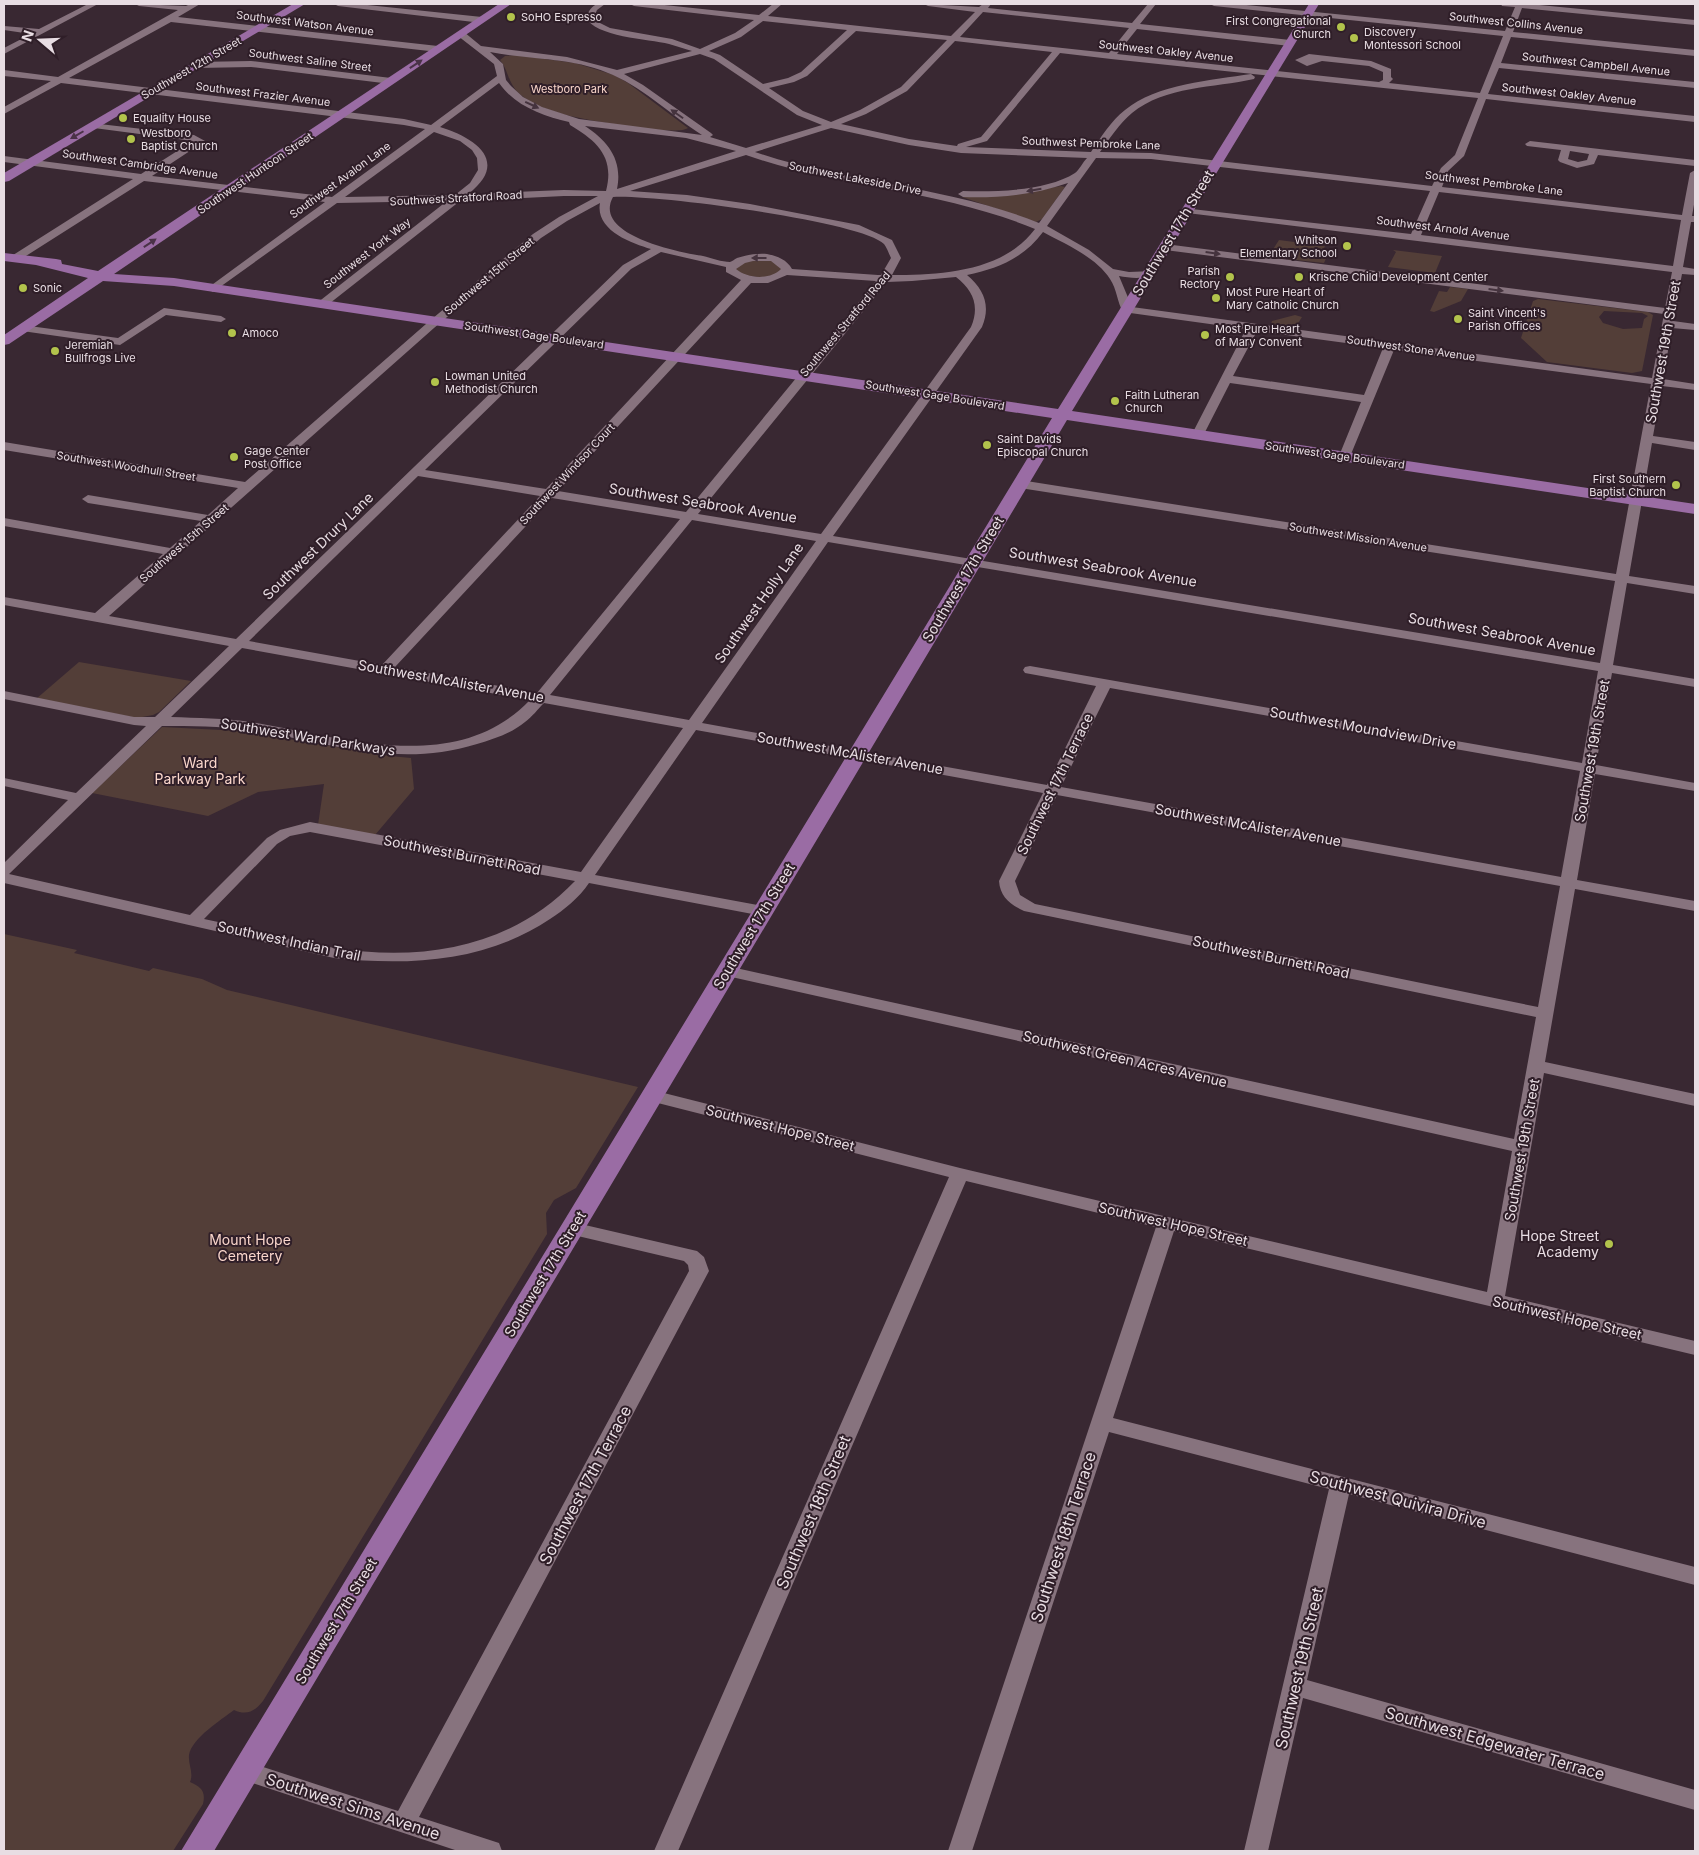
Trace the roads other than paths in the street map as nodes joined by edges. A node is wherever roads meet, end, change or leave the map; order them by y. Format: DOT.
graph roads {
  1 [pos="94,4"];
  2 [pos="139,4"];
  3 [pos="196,4"];
  4 [pos="300,4"];
  5 [pos="338,4"];
  6 [pos="506,4"];
  7 [pos="601,4"];
  8 [pos="634,4"];
  9 [pos="778,4"];
  10 [pos="928,4"];
  11 [pos="1152,4"];
  12 [pos="1214,4"];
  13 [pos="1505,4"];
  14 [pos="1520,4"];
  15 [pos="684,6"];
  16 [pos="984,7"];
  17 [pos="188,9"];
  18 [pos="1311,9"];
  19 [pos="760,18"];
  20 [pos="170,19"];
  21 [pos="482,20"];
  22 [pos="1695,22"];
  23 [pos="1134,26"];
  24 [pos="4,28"];
  25 [pos="854,28"];
  26 [pos="258,29"];
  27 [pos="40,32"];
  28 [pos="461,34"];
  29 [pos="1507,34"];
  30 [pos="953,39"];
  31 [pos="1290,43"];
  32 [pos="477,47"];
  33 [pos="438,50"];
  34 [pos="1058,50"];
  35 [pos="4,51"];
  36 [pos="702,51"];
  37 [pos="1695,53"];
  38 [pos="520,54"];
  39 [pos="1111,56"];
  40 [pos="1318,59"];
  41 [pos="495,61"];
  42 [pos="197,65"];
  43 [pos="1495,65"];
  44 [pos="4,73"];
  45 [pos="616,73"];
  46 [pos="1271,74"];
  47 [pos="502,76"];
  48 [pos="60,80"];
  49 [pos="391,81"];
  50 [pos="1384,81"];
  51 [pos="1695,85"];
  52 [pos="760,87"];
  53 [pos="152,91"];
  54 [pos="511,91"];
  55 [pos="482,92"];
  56 [pos="1484,96"];
  57 [pos="4,111"];
  58 [pos="342,114"];
  59 [pos="559,116"];
  60 [pos="1695,119"];
  61 [pos="94,125"];
  62 [pos="831,125"];
  63 [pos="613,126"];
  64 [pos="693,126"];
  65 [pos="433,128"];
  66 [pos="589,133"];
  67 [pos="676,133"];
  68 [pos="984,139"];
  69 [pos="718,141"];
  70 [pos="1530,144"];
  71 [pos="941,147"];
  72 [pos="1566,148"];
  73 [pos="1595,151"];
  74 [pos="744,152"];
  75 [pos="1010,153"];
  76 [pos="1094,154"];
  77 [pos="4,159"];
  78 [pos="30,162"];
  79 [pos="1216,163"];
  80 [pos="1695,163"];
  81 [pos="1695,173"];
  82 [pos="1080,174"];
  83 [pos="143,177"];
  84 [pos="4,178"];
  85 [pos="230,189"];
  86 [pos="1436,189"];
  87 [pos="936,193"];
  88 [pos="610,194"];
  89 [pos="456,198"];
  90 [pos="334,200"];
  91 [pos="1187,210"];
  92 [pos="1691,219"];
  93 [pos="1041,227"];
  94 [pos="1415,238"];
  95 [pos="1165,247"];
  96 [pos="660,249"];
  97 [pos="9,258"];
  98 [pos="732,265"];
  99 [pos="1678,270"];
  100 [pos="1109,271"];
  101 [pos="785,272"];
  102 [pos="1695,272"];
  103 [pos="106,273"];
  104 [pos="958,273"];
  105 [pos="1149,273"];
  106 [pos="884,278"];
  107 [pos="748,279"];
  108 [pos="213,288"];
  109 [pos="321,304"];
  110 [pos="1127,310"];
  111 [pos="1670,312"];
  112 [pos="221,319"];
  113 [pos="436,321"];
  114 [pos="1668,324"];
  115 [pos="1253,327"];
  116 [pos="1695,327"];
  117 [pos="22,328"];
  118 [pos="554,338"];
  119 [pos="4,341"];
  120 [pos="1390,345"];
  121 [pos="677,356"];
  122 [pos="803,375"];
  123 [pos="1227,379"];
  124 [pos="1657,382"];
  125 [pos="1695,387"];
  126 [pos="927,394"];
  127 [pos="1367,399"];
  128 [pos="1063,414"];
  129 [pos="1198,434"];
  130 [pos="1648,439"];
  131 [pos="4,446"];
  132 [pos="1695,446"];
  133 [pos="1345,456"];
  134 [pos="416,472"];
  135 [pos="1020,484"];
  136 [pos="248,486"];
  137 [pos="548,495"];
  138 [pos="88,499"];
  139 [pos="1636,500"];
  140 [pos="1695,509"];
  141 [pos="688,517"];
  142 [pos="210,519"];
  143 [pos="4,522"];
  144 [pos="824,539"];
  145 [pos="173,552"];
  146 [pos="973,562"];
  147 [pos="1622,578"];
  148 [pos="1695,590"];
  149 [pos="4,601"];
  150 [pos="98,618"];
  151 [pos="240,642"];
  152 [pos="1606,668"];
  153 [pos="386,669"];
  154 [pos="1030,670"];
  155 [pos="1695,682"];
  156 [pos="1105,683"];
  157 [pos="4,695"];
  158 [pos="540,698"];
  159 [pos="159,722"];
  160 [pos="693,725"];
  161 [pos="858,754"];
  162 [pos="1588,768"];
  163 [pos="4,782"];
  164 [pos="1695,787"];
  165 [pos="1052,790"];
  166 [pos="79,798"];
  167 [pos="4,872"];
  168 [pos="4,878"];
  169 [pos="585,878"];
  170 [pos="1006,884"];
  171 [pos="1569,884"];
  172 [pos="1695,906"];
  173 [pos="763,911"];
  174 [pos="194,920"];
  175 [pos="727,971"];
  176 [pos="1546,1014"];
  177 [pos="1536,1066"];
  178 [pos="652,1096"];
  179 [pos="1695,1100"];
  180 [pos="1522,1147"];
  181 [pos="960,1174"];
  182 [pos="1168,1223"];
  183 [pos="572,1228"];
  184 [pos="1495,1300"];
  185 [pos="1695,1348"];
  186 [pos="1101,1422"];
  187 [pos="1342,1484"];
  188 [pos="1695,1576"];
  189 [pos="1294,1686"];
  190 [pos="245,1771"];
  191 [pos="1695,1800"];
  192 [pos="404,1823"];
  193 [pos="197,1851"];
  194 [pos="490,1851"];
  195 [pos="666,1851"];
  196 [pos="960,1851"];
  197 [pos="1256,1851"];
  1 -- 27 [label="street"];
  2 -- 17 [label="street"];
  3 -- 17 [label="street"];
  4 -- 26 [label="main road, Southwest 12th Street"];
  5 -- 21 [label="street"];
  6 -- 21 [label="main road, Southwest Huntoon Street"];
  7 -- 36 [label="street, Southwest Pembroke Lane"];
  8 -- 15 [label="street, Southwest Oakley Avenue"];
  9 -- 19 [label="street"];
  10 -- 16 [label="street"];
  11 -- 23 [label="street"];
  12 -- 18 [label="street, Southwest Collins Avenue"];
  13 -- 14 [label="street"];
  14 -- 22 [label="street"];
  14 -- 29 [label="street"];
  15 -- 19 [label="street, Southwest Oakley Avenue"];
  16 -- 23 [label="street"];
  16 -- 30 [label="street, Southwest 15th Street"];
  17 -- 20 [label="street"];
  18 -- 29 [label="street, Southwest Collins Avenue"];
  18 -- 31 [label="main road, Southwest 17th Street"];
  19 -- 25 [label="street, Southwest Oakley Avenue"];
  19 -- 36 [label="street"];
  20 -- 26 [label="street, Southwest Watson Avenue"];
  20 -- 48 [label="street"];
  21 -- 28 [label="main road, Southwest Huntoon Street"];
  23 -- 31 [label="street"];
  23 -- 39 [label="street"];
  24 -- 27 [label="street"];
  25 -- 30 [label="street, Southwest Oakley Avenue"];
  25 -- 52 [label="street"];
  26 -- 33 [label="street, Southwest Watson Avenue"];
  26 -- 42 [label="main road, Southwest 12th Street"];
  27 -- 35 [label="street"];
  28 -- 32 [label="street, Southwest Lakeside Drive"];
  28 -- 33 [label="main road, Southwest Huntoon Street"];
  29 -- 37 [label="street, Southwest Collins Avenue"];
  29 -- 43 [label="street"];
  30 -- 34 [label="street, Southwest Oakley Avenue"];
  30 -- 62 [label="street, Southwest 15th Street"];
  31 -- 46 [label="main road, Southwest 17th Street"];
  32 -- 38 [label="street, Southwest Lakeside Drive"];
  32 -- 41 [label="street, Southwest Lakeside Drive"];
  49 -- 33 [label="main road, Southwest Huntoon Street, one-way"];
  34 -- 39 [label="street, Southwest Oakley Avenue"];
  34 -- 68 [label="street"];
  36 -- 45 [label="street"];
  36 -- 52 [label="street, Southwest Pembroke Lane"];
  38 -- 41 [label="street, Southwest Lakeside Drive"];
  38 -- 45 [label="street, Southwest Lakeside Drive"];
  39 -- 46 [label="street, Southwest Oakley Avenue"];
  40 -- 50 [label="street"];
  41 -- 47 [label="street, Southwest Lakeside Drive"];
  42 -- 49 [label="street, Southwest Saline Street"];
  42 -- 53 [label="main road, Southwest 12th Street"];
  43 -- 51 [label="street, Southwest Campbell Avenue"];
  43 -- 56 [label="street"];
  44 -- 48 [label="street, Southwest Frazier Avenue"];
  64 -- 45 [label="street, Southwest Lakeside Drive, one-way"];
  46 -- 50 [label="street, Southwest Oakley Avenue"];
  46 -- 76 [label="street"];
  46 -- 79 [label="main road, Southwest 17th Street"];
  47 -- 54 [label="street, Southwest Lakeside Drive"];
  47 -- 55 [label="street, Southwest Avalon Lane"];
  48 -- 53 [label="street, Southwest Frazier Avenue"];
  48 -- 57 [label="street"];
  49 -- 58 [label="main road, Southwest Huntoon Street"];
  50 -- 56 [label="street, Southwest Oakley Avenue"];
  52 -- 62 [label="street, Southwest Pembroke Lane"];
  53 -- 58 [label="street, Southwest Frazier Avenue"];
  53 -- 61 [label="main road, Southwest 12th Street"];
  54 -- 55 [label="street"];
  54 -- 59 [label="street, Southwest Lakeside Drive, one-way"];
  55 -- 65 [label="street, Southwest Avalon Lane"];
  56 -- 60 [label="street, Southwest Oakley Avenue"];
  56 -- 86 [label="street"];
  58 -- 65 [label="street, Southwest York Way"];
  58 -- 85 [label="main road, Southwest Huntoon Street"];
  59 -- 63 [label="street, Southwest Lakeside Drive"];
  59 -- 66 [label="street"];
  61 -- 78 [label="main road, Southwest 12th Street, one-way"];
  61 -- 83 [label="street"];
  62 -- 71 [label="street, Southwest Pembroke Lane"];
  62 -- 74 [label="street, Southwest 15th Street"];
  63 -- 66 [label="street"];
  63 -- 67 [label="street, Southwest Lakeside Drive"];
  64 -- 67 [label="street, Southwest Lakeside Drive"];
  64 -- 69 [label="street, Southwest Lakeside Drive"];
  65 -- 89 [label="street, Southwest York Way"];
  65 -- 90 [label="street, Southwest Avalon Lane"];
  66 -- 88 [label="street"];
  67 -- 69 [label="street, Southwest Lakeside Drive"];
  68 -- 71 [label="street"];
  68 -- 75 [label="street"];
  69 -- 74 [label="street, Southwest Lakeside Drive"];
  70 -- 72 [label="street"];
  71 -- 75 [label="street, Southwest Pembroke Lane"];
  72 -- 73 [label="street"];
  72 -- 73 [label="street"];
  73 -- 80 [label="street"];
  74 -- 87 [label="street, Southwest Lakeside Drive"];
  74 -- 88 [label="street, Southwest 15th Street"];
  75 -- 76 [label="street, Southwest Pembroke Lane"];
  76 -- 79 [label="street, Southwest Pembroke Lane"];
  76 -- 82 [label="street"];
  77 -- 78 [label="street, Southwest Cambridge Avenue"];
  78 -- 83 [label="street, Southwest Cambridge Avenue"];
  78 -- 84 [label="main road, Southwest 12th Street"];
  79 -- 86 [label="street, Southwest Pembroke Lane"];
  79 -- 91 [label="main road, Southwest 17th Street"];
  81 -- 92 [label="street, Southwest 19th Street"];
  82 -- 87 [label="street, Southwest Lakeside Drive, one-way"];
  82 -- 93 [label="street"];
  83 -- 85 [label="street, Southwest Cambridge Avenue"];
  83 -- 97 [label="street"];
  85 -- 90 [label="street, Southwest Cambridge Avenue"];
  103 -- 85 [label="main road, Southwest Huntoon Street, one-way"];
  86 -- 92 [label="street, Southwest Pembroke Lane"];
  86 -- 94 [label="street"];
  87 -- 93 [label="street, Southwest Lakeside Drive"];
  88 -- 89 [label="street, Southwest Stratford Road"];
  88 -- 96 [label="street"];
  88 -- 106 [label="street, Southwest Stratford Road"];
  88 -- 113 [label="street, Southwest 15th Street"];
  89 -- 90 [label="street, Southwest Stratford Road"];
  89 -- 109 [label="street, Southwest York Way"];
  90 -- 108 [label="street, Southwest Avalon Lane"];
  91 -- 94 [label="street, Southwest Arnold Avenue"];
  91 -- 95 [label="main road, Southwest 17th Street"];
  92 -- 99 [label="street, Southwest 19th Street"];
  93 -- 100 [label="street, Southwest Lakeside Drive"];
  93 -- 104 [label="street"];
  94 -- 99 [label="street, Southwest Arnold Avenue"];
  95 -- 105 [label="main road, Southwest 17th Street"];
  95 -- 111 [label="street, one-way"];
  96 -- 98 [label="street"];
  96 -- 118 [label="street, Southwest Drury Lane"];
  97 -- 103 [label="main road, Southwest Gage Boulevard"];
  101 -- 98 [label="street, one-way"];
  98 -- 107 [label="street"];
  99 -- 102 [label="street, Southwest Arnold Avenue"];
  99 -- 111 [label="street, Southwest 19th Street"];
  100 -- 105 [label="street, Southwest Lakeside Drive"];
  100 -- 110 [label="street, Southwest Lakeside Drive"];
  101 -- 106 [label="street"];
  101 -- 107 [label="street"];
  103 -- 108 [label="main road, Southwest Gage Boulevard"];
  103 -- 117 [label="main road, Southwest Huntoon Street"];
  104 -- 106 [label="street"];
  104 -- 126 [label="street, Southwest Holly Lane"];
  105 -- 110 [label="main road, Southwest 17th Street"];
  106 -- 122 [label="street, Southwest Stratford Road"];
  107 -- 121 [label="street, Southwest Windsor Court"];
  108 -- 109 [label="main road, Southwest Gage Boulevard"];
  109 -- 113 [label="main road, Southwest Gage Boulevard"];
  110 -- 115 [label="street, Southwest Stone Avenue"];
  110 -- 128 [label="main road, Southwest 17th Street"];
  111 -- 114 [label="street, Southwest 19th Street"];
  112 -- 117 [label="street"];
  113 -- 118 [label="main road, Southwest Gage Boulevard"];
  113 -- 136 [label="street, Southwest 15th Street"];
  114 -- 116 [label="street"];
  114 -- 124 [label="street, Southwest 19th Street"];
  115 -- 120 [label="street, Southwest Stone Avenue"];
  115 -- 123 [label="street"];
  117 -- 119 [label="main road, Southwest Huntoon Street"];
  118 -- 121 [label="main road, Southwest Gage Boulevard"];
  118 -- 134 [label="street, Southwest Drury Lane"];
  120 -- 124 [label="street, Southwest Stone Avenue"];
  120 -- 127 [label="street"];
  121 -- 122 [label="main road, Southwest Gage Boulevard"];
  121 -- 137 [label="street, Southwest Windsor Court"];
  122 -- 126 [label="main road, Southwest Gage Boulevard"];
  122 -- 141 [label="street, Southwest Stratford Road"];
  123 -- 127 [label="street"];
  123 -- 129 [label="street"];
  124 -- 125 [label="street, Southwest Stone Avenue"];
  124 -- 130 [label="street, Southwest 19th Street"];
  126 -- 128 [label="main road, Southwest Gage Boulevard"];
  126 -- 144 [label="street, Southwest Holly Lane"];
  127 -- 133 [label="street"];
  128 -- 129 [label="main road, Southwest Gage Boulevard"];
  128 -- 135 [label="main road, Southwest 17th Street"];
  129 -- 133 [label="main road, Southwest Gage Boulevard"];
  130 -- 132 [label="street"];
  130 -- 139 [label="street, Southwest 19th Street"];
  131 -- 136 [label="street, Southwest Woodhull Street"];
  133 -- 139 [label="main road, Southwest Gage Boulevard"];
  134 -- 137 [label="street, Southwest Seabrook Avenue"];
  134 -- 151 [label="street, Southwest Drury Lane"];
  135 -- 146 [label="main road, Southwest 17th Street"];
  135 -- 147 [label="street, Southwest Mission Avenue"];
  136 -- 142 [label="street, Southwest 15th Street"];
  137 -- 141 [label="street, Southwest Seabrook Avenue"];
  137 -- 153 [label="street, Southwest Windsor Court"];
  138 -- 142 [label="street"];
  139 -- 140 [label="main road, Southwest Gage Boulevard"];
  139 -- 147 [label="street, Southwest 19th Street"];
  141 -- 144 [label="street, Southwest Seabrook Avenue"];
  141 -- 158 [label="street, Southwest Stratford Road"];
  142 -- 145 [label="street, Southwest 15th Street"];
  143 -- 145 [label="street"];
  144 -- 146 [label="street, Southwest Seabrook Avenue"];
  144 -- 160 [label="street, Southwest Holly Lane"];
  145 -- 150 [label="street, Southwest 15th Street"];
  146 -- 152 [label="street, Southwest Seabrook Avenue"];
  146 -- 161 [label="main road, Southwest 17th Street"];
  147 -- 148 [label="street, Southwest Mission Avenue"];
  147 -- 152 [label="street, Southwest 19th Street"];
  149 -- 150 [label="street, Southwest McAlister Avenue"];
  150 -- 151 [label="street, Southwest McAlister Avenue"];
  151 -- 153 [label="street, Southwest McAlister Avenue"];
  151 -- 159 [label="street, Southwest Drury Lane"];
  152 -- 155 [label="street, Southwest Seabrook Avenue"];
  152 -- 162 [label="street, Southwest 19th Street"];
  153 -- 158 [label="street, Southwest McAlister Avenue"];
  154 -- 156 [label="street, Southwest Moundview Drive"];
  156 -- 162 [label="street, Southwest Moundview Drive"];
  156 -- 165 [label="street, Southwest 17th Terrace"];
  157 -- 159 [label="street, Southwest Ward Parkways"];
  158 -- 159 [label="street, Southwest Ward Parkways"];
  158 -- 160 [label="street, Southwest McAlister Avenue"];
  159 -- 166 [label="street, Southwest Drury Lane"];
  160 -- 161 [label="street, Southwest McAlister Avenue"];
  160 -- 169 [label="street, Southwest Holly Lane"];
  161 -- 165 [label="street, Southwest McAlister Avenue"];
  161 -- 173 [label="main road, Southwest 17th Street"];
  162 -- 164 [label="street, Southwest Moundview Drive"];
  162 -- 171 [label="street, Southwest 19th Street"];
  163 -- 166 [label="street"];
  165 -- 170 [label="street, Southwest 17th Terrace"];
  165 -- 171 [label="street, Southwest McAlister Avenue"];
  166 -- 167 [label="street, Southwest Drury Lane"];
  168 -- 174 [label="street, Southwest Indian Trail"];
  169 -- 173 [label="street, Southwest Burnett Road"];
  169 -- 174 [label="street, Southwest Indian Trail"];
  169 -- 174 [label="street, Southwest Burnett Road"];
  170 -- 176 [label="street, Southwest Burnett Road"];
  171 -- 172 [label="street, Southwest McAlister Avenue"];
  171 -- 176 [label="street, Southwest 19th Street"];
  173 -- 175 [label="main road, Southwest 17th Street"];
  175 -- 178 [label="main road, Southwest 17th Street"];
  175 -- 180 [label="street, Southwest Green Acres Avenue"];
  176 -- 177 [label="street, Southwest 19th Street"];
  177 -- 179 [label="street"];
  177 -- 180 [label="street, Southwest 19th Street"];
  178 -- 181 [label="street, Southwest Hope Street"];
  178 -- 183 [label="main road, Southwest 17th Street"];
  180 -- 184 [label="street, Southwest 19th Street"];
  181 -- 182 [label="street, Southwest Hope Street"];
  181 -- 195 [label="street, Southwest 18th Street"];
  182 -- 184 [label="street, Southwest Hope Street"];
  182 -- 186 [label="street, Southwest 18th Terrace"];
  183 -- 190 [label="main road, Southwest 17th Street"];
  183 -- 192 [label="street, Southwest 17th Terrace"];
  184 -- 185 [label="street, Southwest Hope Street"];
  186 -- 187 [label="street, Southwest Quivira Drive"];
  186 -- 196 [label="street, Southwest 18th Terrace"];
  187 -- 188 [label="street, Southwest Quivira Drive"];
  187 -- 189 [label="street, Southwest 19th Street"];
  189 -- 191 [label="street, Southwest Edgewater Terrace"];
  189 -- 197 [label="street, Southwest 19th Street"];
  190 -- 192 [label="street, Southwest Sims Avenue"];
  190 -- 193 [label="main road, Southwest 17th Street"];
  192 -- 194 [label="street, Southwest Sims Avenue"];
}
